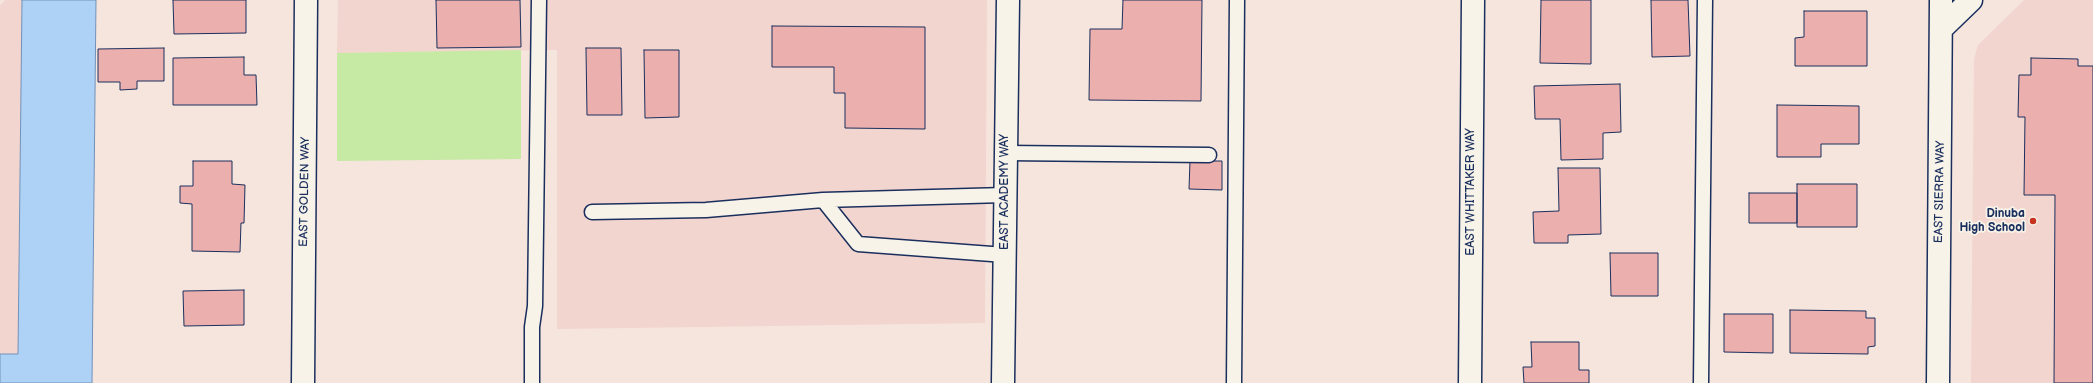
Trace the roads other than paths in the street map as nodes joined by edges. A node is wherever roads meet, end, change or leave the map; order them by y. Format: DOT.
graph roads {
  1 [pos="306,0"];
  2 [pos="539,0"];
  3 [pos="1008,0"];
  4 [pos="1237,0"];
  5 [pos="1473,0"];
  6 [pos="1705,0"];
  7 [pos="1941,0"];
  8 [pos="1971,0"];
  9 [pos="1941,29"];
  10 [pos="1005,154"];
  11 [pos="1209,155"];
  12 [pos="1005,195"];
  13 [pos="823,200"];
  14 [pos="592,212"];
  15 [pos="1005,255"];
  16 [pos="303,383"];
  17 [pos="532,383"];
  18 [pos="1003,383"];
  19 [pos="1234,383"];
  20 [pos="1470,383"];
  21 [pos="1701,383"];
  22 [pos="1938,383"];
  1 -- 16 [label="street, EAST GOLDEN WAY"];
  2 -- 17 [label="lane"];
  3 -- 10 [label="street, EAST ACADEMY WAY"];
  4 -- 19 [label="lane"];
  5 -- 20 [label="street, EAST WHITTAKER WAY"];
  6 -- 21 [label="lane"];
  7 -- 9 [label="street, EAST SIERRA WAY"];
  8 -- 9 [label="street"];
  9 -- 22 [label="street, EAST SIERRA WAY"];
  10 -- 11 [label="lane"];
  10 -- 12 [label="street, EAST ACADEMY WAY"];
  12 -- 13 [label="lane"];
  12 -- 15 [label="street, EAST ACADEMY WAY"];
  13 -- 14 [label="lane"];
  13 -- 15 [label="lane"];
  15 -- 18 [label="street, EAST ACADEMY WAY"];
}
